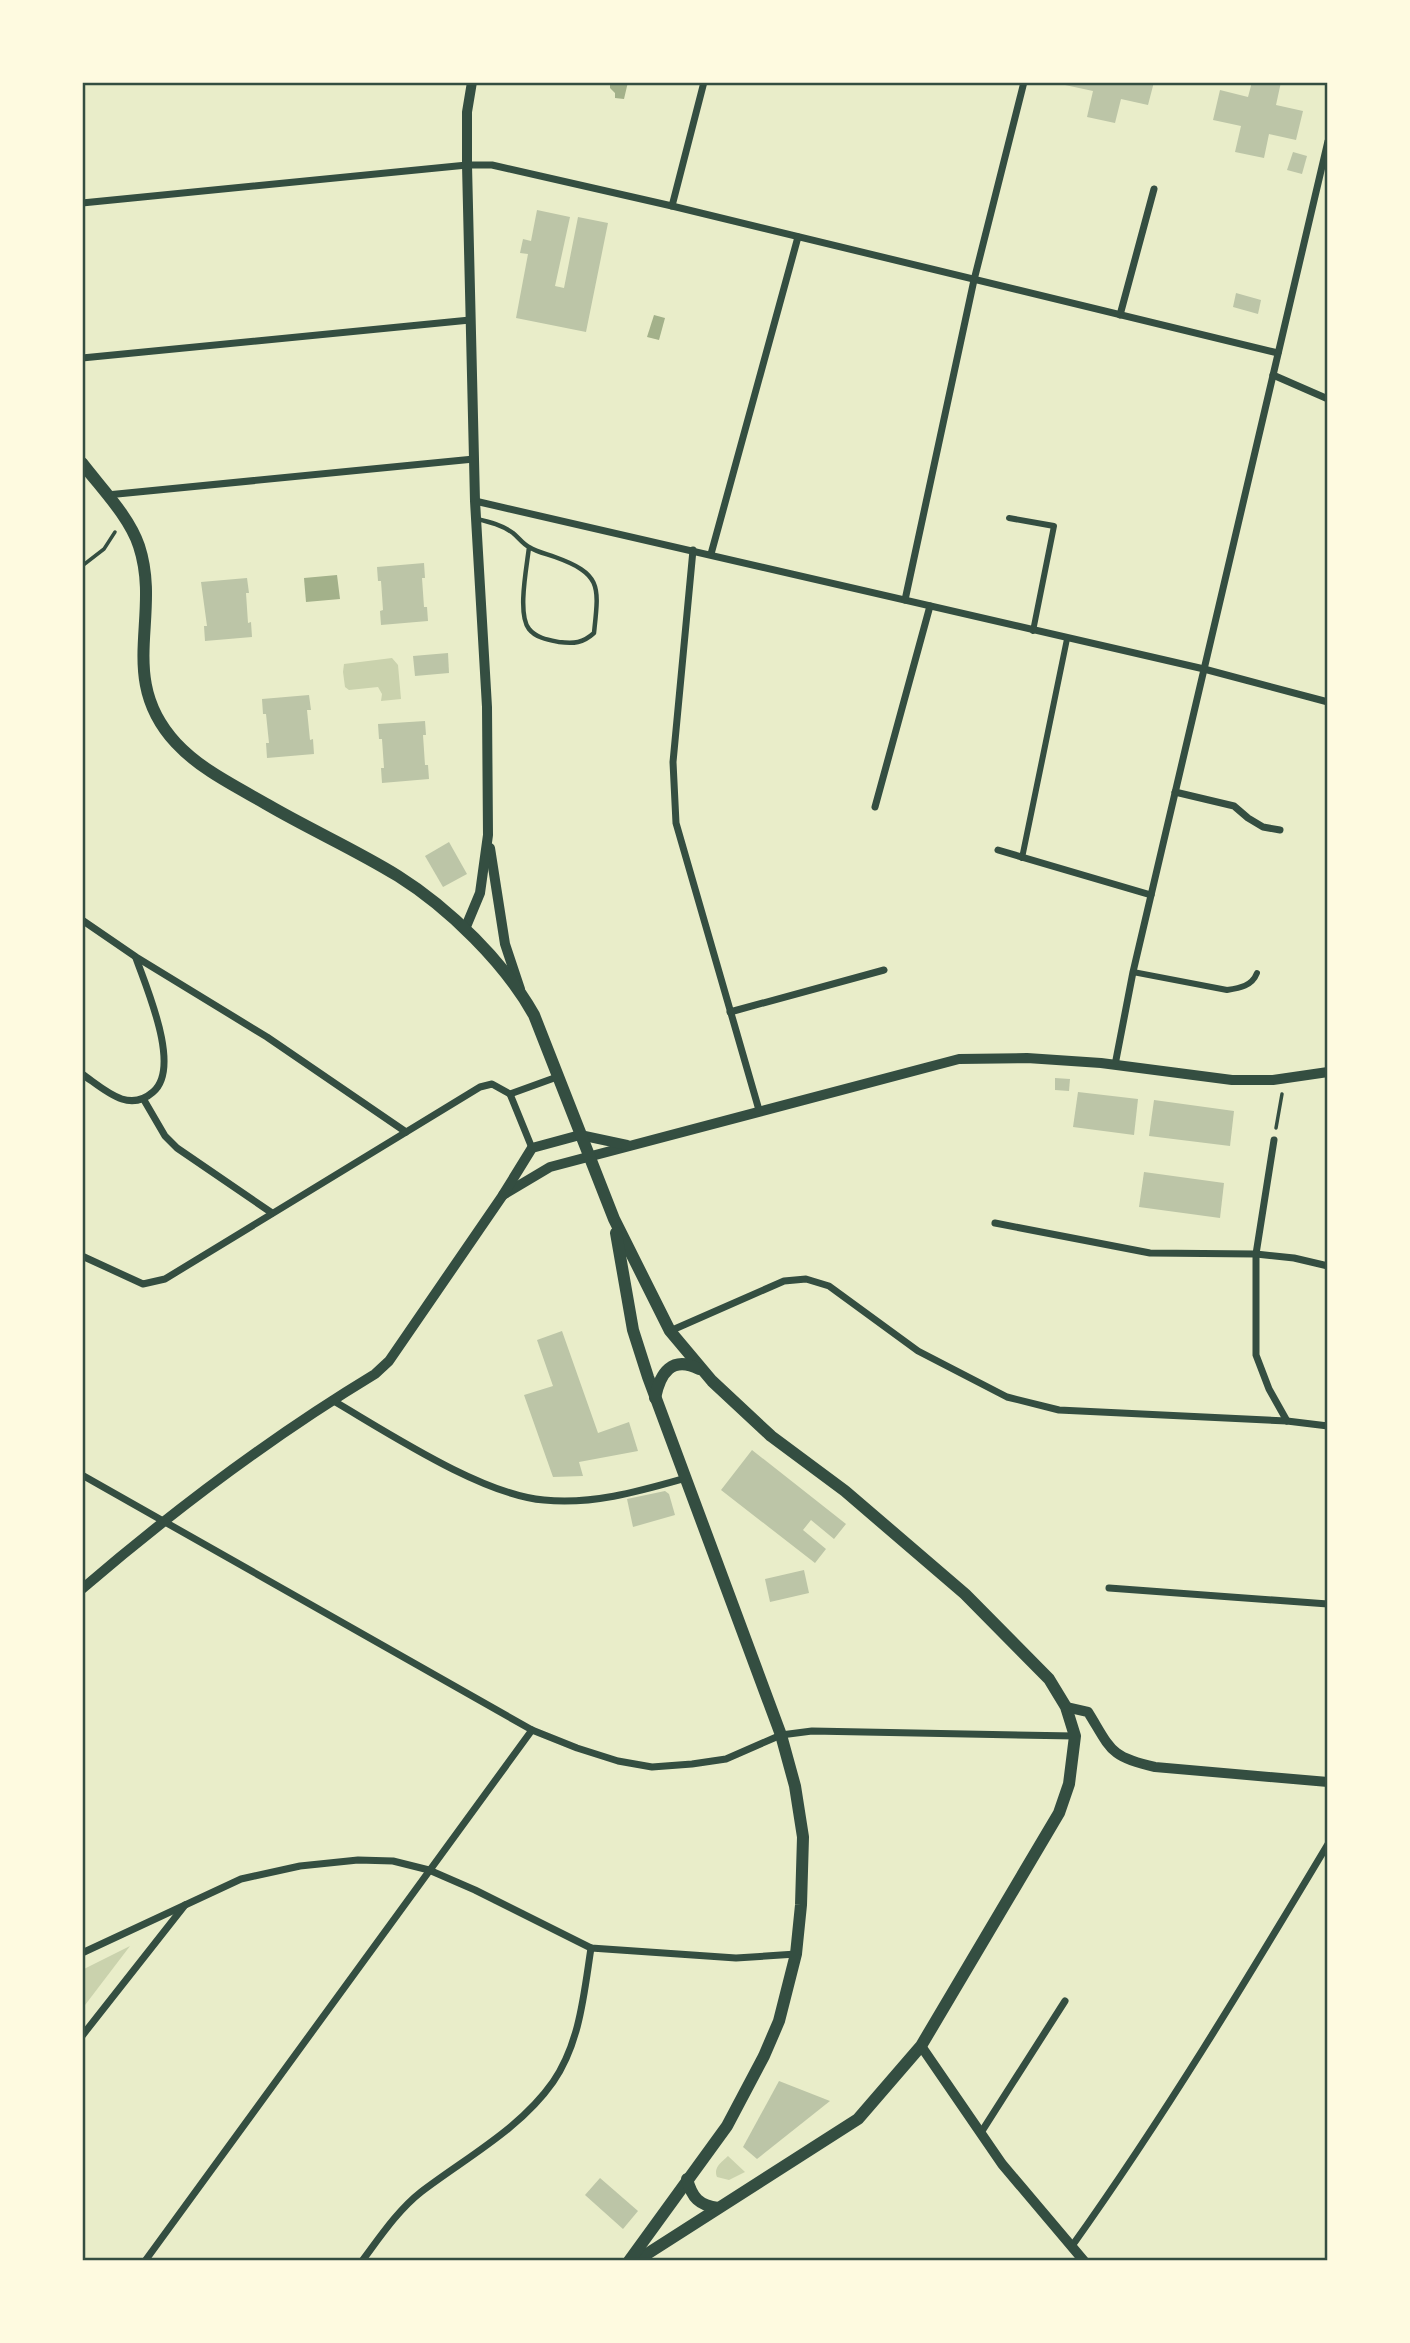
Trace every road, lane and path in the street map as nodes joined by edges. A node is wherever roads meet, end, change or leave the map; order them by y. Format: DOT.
graph roads {
  1 [pos="472,82"];
  2 [pos="704,82"];
  3 [pos="1024,82"];
  4 [pos="1328,141"];
  5 [pos="467,165"];
  6 [pos="1154,190"];
  7 [pos="82,203"];
  8 [pos="673,206"];
  9 [pos="798,237"];
  10 [pos="974,280"];
  11 [pos="1120,315"];
  12 [pos="470,320"];
  13 [pos="1278,353"];
  14 [pos="82,358"];
  15 [pos="1273,375"];
  16 [pos="1328,400"];
  17 [pos="474,458"];
  18 [pos="82,463"];
  19 [pos="106,495"];
  20 [pos="475,501"];
  21 [pos="1009,518"];
  22 [pos="125,519"];
  23 [pos="477,519"];
  24 [pos="529,547"];
  25 [pos="693,550"];
  26 [pos="711,554"];
  27 [pos="82,566"];
  28 [pos="905,600"];
  29 [pos="930,606"];
  30 [pos="1033,631"];
  31 [pos="1067,639"];
  32 [pos="1204,669"];
  33 [pos="1328,702"];
  34 [pos="1175,792"];
  35 [pos="875,807"];
  36 [pos="1280,830"];
  37 [pos="488,835"];
  38 [pos="998,850"];
  39 [pos="1022,858"];
  40 [pos="1151,895"];
  41 [pos="82,920"];
  42 [pos="465,929"];
  43 [pos="136,957"];
  44 [pos="884,970"];
  45 [pos="1133,972"];
  46 [pos="1257,973"];
  47 [pos="521,990"];
  48 [pos="730,1012"];
  49 [pos="1115,1065"];
  50 [pos="1328,1073"];
  51 [pos="82,1074"];
  52 [pos="557,1077"];
  53 [pos="1284,1079"];
  54 [pos="510,1094"];
  55 [pos="144,1100"];
  56 [pos="759,1110"];
  57 [pos="406,1132"];
  58 [pos="580,1135"];
  59 [pos="1274,1140"];
  60 [pos="630,1145"];
  61 [pos="532,1148"];
  62 [pos="589,1157"];
  63 [pos="503,1195"];
  64 [pos="272,1213"];
  65 [pos="614,1219"];
  66 [pos="995,1223"];
  67 [pos="1256,1254"];
  68 [pos="82,1256"];
  69 [pos="1328,1266"];
  70 [pos="670,1331"];
  71 [pos="703,1370"];
  72 [pos="655,1398"];
  73 [pos="332,1400"];
  74 [pos="1287,1421"];
  75 [pos="1328,1426"];
  76 [pos="82,1475"];
  77 [pos="686,1478"];
  78 [pos="165,1521"];
  79 [pos="1110,1588"];
  80 [pos="82,1589"];
  81 [pos="1328,1604"];
  82 [pos="1066,1707"];
  83 [pos="532,1730"];
  84 [pos="781,1735"];
  85 [pos="1075,1736"];
  86 [pos="1328,1782"];
  87 [pos="1328,1844"];
  88 [pos="429,1871"];
  89 [pos="188,1902"];
  90 [pos="591,1948"];
  91 [pos="82,1953"];
  92 [pos="796,1954"];
  93 [pos="1065,2001"];
  94 [pos="82,2036"];
  95 [pos="921,2046"];
  96 [pos="982,2131"];
  97 [pos="687,2179"];
  98 [pos="718,2207"];
  99 [pos="1072,2246"];
  100 [pos="145,2261"];
  101 [pos="362,2261"];
  102 [pos="628,2261"];
  103 [pos="636,2261"];
  104 [pos="1084,2261"];
  1 -- 5 [label="street"];
  2 -- 8 [label="street"];
  3 -- 10 [label="street"];
  4 -- 13 [label="street"];
  5 -- 7 [label="street"];
  5 -- 8 [label="street"];
  5 -- 12 [label="street"];
  6 -- 11 [label="street"];
  8 -- 9 [label="street"];
  9 -- 10 [label="street"];
  9 -- 26 [label="street"];
  10 -- 11 [label="street"];
  10 -- 28 [label="street"];
  11 -- 13 [label="street"];
  12 -- 14 [label="street"];
  12 -- 17 [label="street"];
  13 -- 15 [label="street"];
  15 -- 16 [label="street"];
  15 -- 32 [label="street"];
  17 -- 19 [label="street"];
  17 -- 20 [label="street"];
  18 -- 19 [label="main road"];
  19 -- 22 [label="main road"];
  20 -- 23 [label="street"];
  20 -- 25 [label="street"];
  21 -- 30 [label="street"];
  22 -- 27 [label="path"];
  22 -- 42 [label="main road"];
  23 -- 24 [label="lane"];
  23 -- 37 [label="street"];
  24 -- 24 [label="lane"];
  25 -- 26 [label="street"];
  25 -- 48 [label="street"];
  26 -- 28 [label="street"];
  28 -- 29 [label="street"];
  29 -- 30 [label="street"];
  29 -- 35 [label="street"];
  30 -- 31 [label="street"];
  31 -- 32 [label="street"];
  31 -- 39 [label="street"];
  32 -- 33 [label="street"];
  32 -- 34 [label="street"];
  34 -- 36 [label="street"];
  34 -- 40 [label="street"];
  37 -- 42 [label="street"];
  37 -- 47 [label="street"];
  38 -- 39 [label="street"];
  39 -- 40 [label="street"];
  40 -- 45 [label="street"];
  41 -- 43 [label="street"];
  42 -- 47 [label="main road"];
  43 -- 55 [label="street"];
  43 -- 57 [label="street"];
  44 -- 48 [label="street"];
  45 -- 46 [label="street"];
  45 -- 49 [label="street"];
  47 -- 52 [label="main road"];
  48 -- 56 [label="street"];
  49 -- 53 [label="street"];
  49 -- 56 [label="street"];
  50 -- 53 [label="street"];
  51 -- 55 [label="street"];
  52 -- 54 [label="street"];
  52 -- 58 [label="main road"];
  53 -- 59 [label="path"];
  54 -- 57 [label="street"];
  54 -- 61 [label="street"];
  55 -- 64 [label="street"];
  56 -- 60 [label="street"];
  57 -- 64 [label="street"];
  58 -- 60 [label="street"];
  58 -- 61 [label="street"];
  58 -- 62 [label="main road"];
  59 -- 67 [label="street"];
  60 -- 62 [label="street"];
  61 -- 63 [label="street"];
  62 -- 63 [label="street"];
  62 -- 65 [label="main road"];
  63 -- 73 [label="street"];
  64 -- 68 [label="street"];
  65 -- 70 [label="main road"];
  65 -- 72 [label="main road"];
  66 -- 67 [label="street"];
  67 -- 69 [label="street"];
  67 -- 74 [label="street"];
  70 -- 71 [label="main road"];
  70 -- 74 [label="street"];
  71 -- 72 [label="main road"];
  71 -- 82 [label="main road"];
  72 -- 77 [label="main road"];
  73 -- 77 [label="street"];
  73 -- 78 [label="street"];
  74 -- 75 [label="street"];
  76 -- 78 [label="street"];
  77 -- 84 [label="main road"];
  78 -- 80 [label="street"];
  78 -- 83 [label="street"];
  79 -- 81 [label="street"];
  82 -- 85 [label="main road"];
  82 -- 86 [label="street"];
  83 -- 84 [label="street"];
  83 -- 88 [label="street"];
  84 -- 85 [label="street"];
  84 -- 92 [label="main road"];
  85 -- 95 [label="main road"];
  87 -- 99 [label="street"];
  88 -- 89 [label="street"];
  88 -- 90 [label="street"];
  88 -- 100 [label="street"];
  89 -- 91 [label="street"];
  89 -- 94 [label="street"];
  90 -- 92 [label="street"];
  90 -- 101 [label="street"];
  92 -- 97 [label="main road"];
  93 -- 96 [label="street"];
  95 -- 96 [label="street"];
  95 -- 98 [label="main road"];
  96 -- 99 [label="street"];
  97 -- 98 [label="main road"];
  97 -- 102 [label="main road"];
  98 -- 103 [label="main road"];
  99 -- 104 [label="street"];
}
